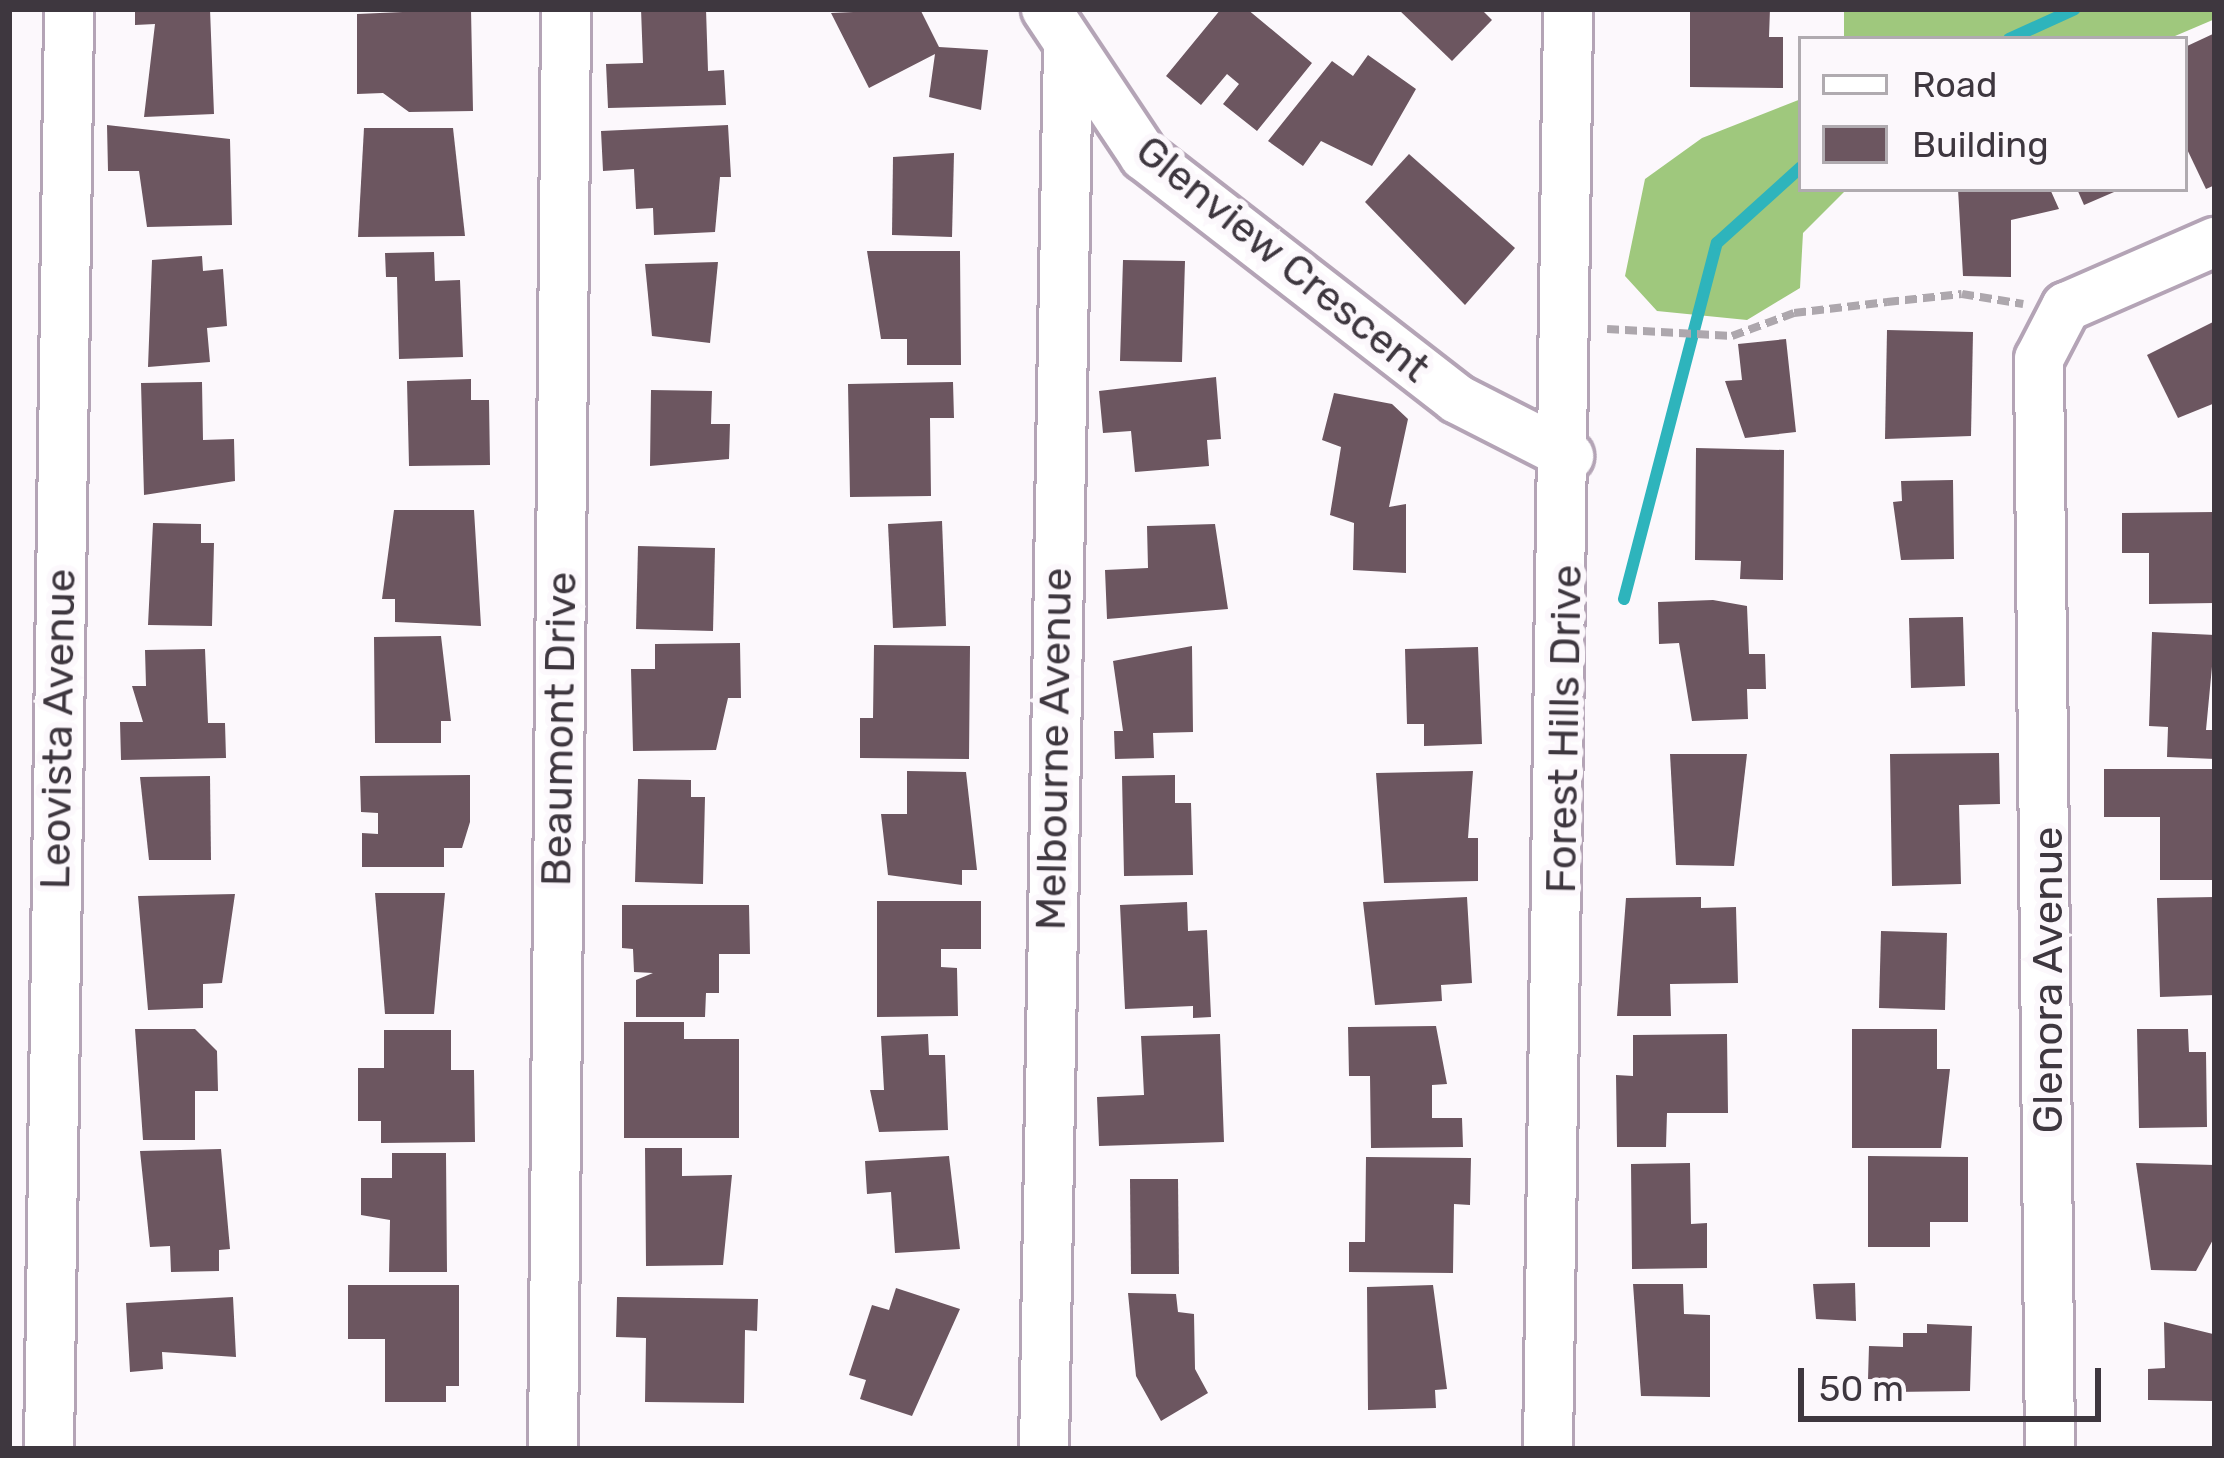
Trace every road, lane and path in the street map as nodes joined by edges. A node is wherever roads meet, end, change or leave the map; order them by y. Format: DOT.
graph roads {
  1 [pos="69,9"];
  2 [pos="566,9"];
  3 [pos="1568,9"];
  4 [pos="1057,29"];
  5 [pos="2215,242"];
  6 [pos="2066,307"];
  7 [pos="1634,331"];
  8 [pos="1569,456"];
  9 [pos="49,1449"];
  10 [pos="553,1449"];
  11 [pos="1044,1449"];
  12 [pos="1548,1449"];
  13 [pos="2050,1449"];
  1 -- 9 [label="street, Leovista Avenue"];
  2 -- 10 [label="street, Beaumont Drive"];
  3 -- 8 [label="street, Forest Hills Drive"];
  4 -- 8 [label="street, Glenview Crescent"];
  4 -- 11 [label="street, Melbourne Avenue"];
  5 -- 6 [label="street"];
  6 -- 7 [label="path"];
  6 -- 13 [label="street, Glenora Avenue"];
  8 -- 12 [label="street, Forest Hills Drive"];
}
